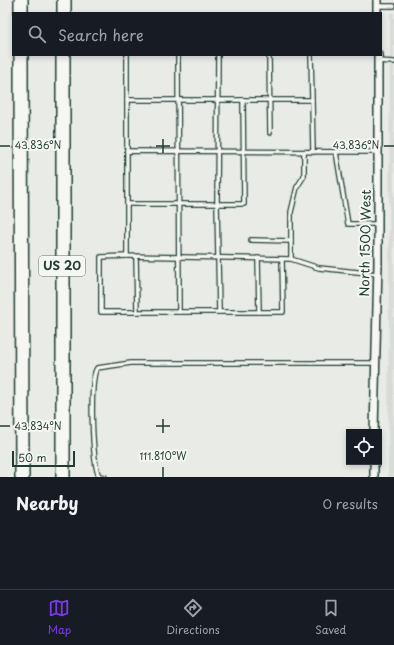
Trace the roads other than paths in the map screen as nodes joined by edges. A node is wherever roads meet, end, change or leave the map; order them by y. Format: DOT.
graph roads {
  1 [pos="21,0"];
  2 [pos="64,0"];
  3 [pos="377,6"];
  4 [pos="394,6"];
  5 [pos="21,12"];
  6 [pos="64,12"];
  7 [pos="21,56"];
  8 [pos="63,56"];
  9 [pos="127,56"];
  10 [pos="178,56"];
  11 [pos="218,56"];
  12 [pos="269,56"];
  13 [pos="311,56"];
  14 [pos="378,58"];
  15 [pos="394,62"];
  16 [pos="127,100"];
  17 [pos="178,100"];
  18 [pos="217,100"];
  19 [pos="243,100"];
  20 [pos="270,100"];
  21 [pos="312,100"];
  22 [pos="270,133"];
  23 [pos="127,151"];
  24 [pos="178,151"];
  25 [pos="217,151"];
  26 [pos="244,151"];
  27 [pos="304,152"];
  28 [pos="312,152"];
  29 [pos="336,152"];
  30 [pos="378,152"];
  31 [pos="127,204"];
  32 [pos="178,204"];
  33 [pos="217,204"];
  34 [pos="378,224"];
  35 [pos="251,240"];
  36 [pos="291,241"];
  37 [pos="127,256"];
  38 [pos="136,256"];
  39 [pos="178,257"];
  40 [pos="219,257"];
  41 [pos="258,258"];
  42 [pos="282,259"];
  43 [pos="291,259"];
  44 [pos="377,274"];
  45 [pos="138,312"];
  46 [pos="179,312"];
  47 [pos="219,312"];
  48 [pos="259,312"];
  49 [pos="375,363"];
  50 [pos="374,429"];
  51 [pos="374,465"];
  52 [pos="22,477"];
  53 [pos="63,477"];
  54 [pos="105,477"];
  55 [pos="374,477"];
  1 -- 5 [label="highway"];
  2 -- 6 [label="highway"];
  3 -- 4 [label="lane"];
  7 -- 52 [label="highway, US 20"];
  8 -- 53 [label="highway, US 20"];
  9 -- 16 [label="lane"];
  10 -- 17 [label="lane"];
  11 -- 18 [label="lane"];
  12 -- 20 [label="lane"];
  13 -- 21 [label="lane"];
  14 -- 15 [label="lane"];
  14 -- 30 [label="street, North 1500 West"];
  16 -- 17 [label="lane"];
  16 -- 23 [label="lane"];
  17 -- 18 [label="lane"];
  17 -- 24 [label="lane"];
  18 -- 19 [label="lane"];
  18 -- 25 [label="lane"];
  19 -- 20 [label="lane"];
  19 -- 26 [label="lane"];
  20 -- 21 [label="lane"];
  20 -- 22 [label="lane"];
  21 -- 28 [label="lane"];
  23 -- 24 [label="lane"];
  23 -- 31 [label="lane"];
  24 -- 25 [label="lane"];
  24 -- 32 [label="lane"];
  25 -- 26 [label="lane"];
  25 -- 33 [label="lane"];
  26 -- 27 [label="lane"];
  26 -- 33 [label="lane"];
  27 -- 28 [label="lane"];
  27 -- 36 [label="lane"];
  28 -- 29 [label="lane"];
  29 -- 30 [label="lane"];
  29 -- 34 [label="lane"];
  30 -- 34 [label="street, North 1500 West"];
  31 -- 32 [label="lane"];
  31 -- 37 [label="lane"];
  32 -- 33 [label="lane"];
  32 -- 39 [label="lane"];
  33 -- 40 [label="lane"];
  34 -- 44 [label="street, North 1500 West"];
  35 -- 36 [label="lane"];
  36 -- 43 [label="lane"];
  37 -- 38 [label="lane"];
  37 -- 45 [label="lane"];
  38 -- 39 [label="lane"];
  38 -- 45 [label="lane"];
  39 -- 40 [label="lane"];
  39 -- 46 [label="lane"];
  40 -- 41 [label="lane"];
  40 -- 47 [label="lane"];
  41 -- 42 [label="lane"];
  41 -- 48 [label="lane"];
  42 -- 43 [label="lane"];
  42 -- 48 [label="lane"];
  43 -- 44 [label="lane"];
  44 -- 49 [label="street, North 1500 West"];
  45 -- 46 [label="lane"];
  46 -- 47 [label="lane"];
  47 -- 48 [label="lane"];
  49 -- 50 [label="street, North 1500 West"];
  49 -- 54 [label="lane"];
  51 -- 55 [label="street"];
}
